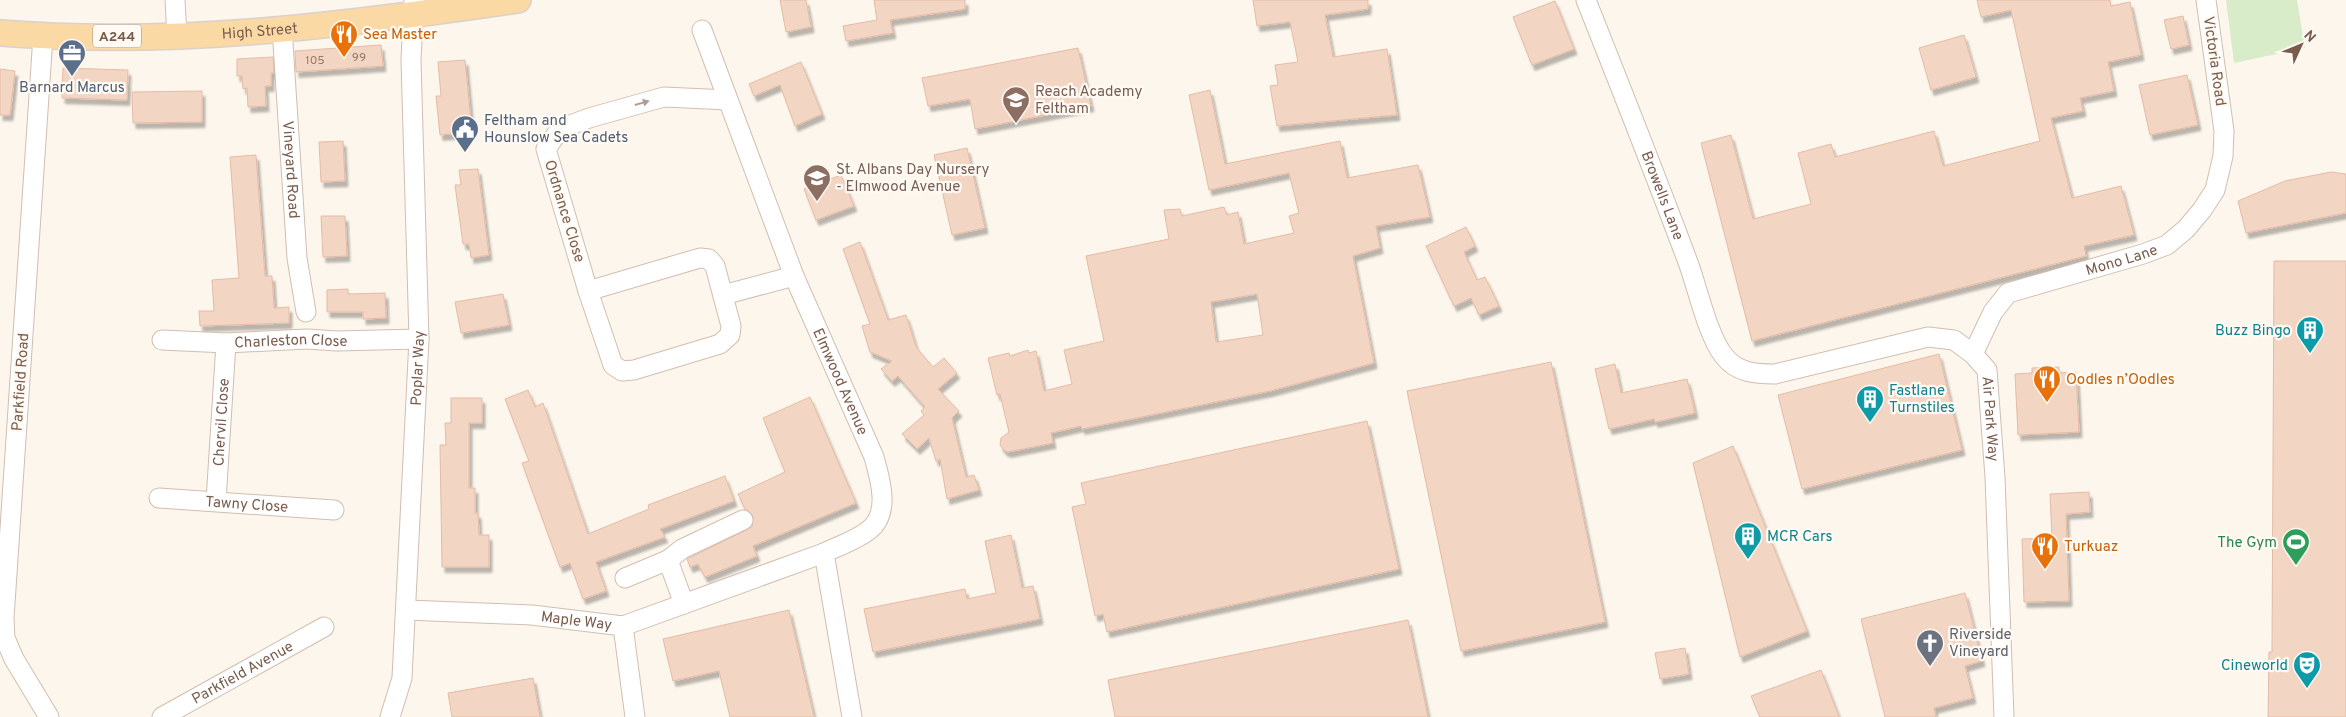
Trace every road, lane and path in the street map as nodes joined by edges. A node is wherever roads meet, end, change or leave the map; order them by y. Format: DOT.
graph roads {
  1 [pos="175,0"];
  2 [pos="518,0"];
  3 [pos="1586,0"];
  4 [pos="2206,0"];
  5 [pos="413,8"];
  6 [pos="282,28"];
  7 [pos="702,30"];
  8 [pos="0,33"];
  9 [pos="43,36"];
  10 [pos="177,36"];
  11 [pos="728,100"];
  12 [pos="2223,122"];
  13 [pos="794,276"];
  14 [pos="588,291"];
  15 [pos="723,294"];
  16 [pos="306,312"];
  17 [pos="419,339"];
  18 [pos="162,340"];
  19 [pos="226,343"];
  20 [pos="1973,354"];
  21 [pos="1755,374"];
  22 [pos="159,498"];
  23 [pos="216,501"];
  24 [pos="334,510"];
  25 [pos="744,520"];
  26 [pos="824,553"];
  27 [pos="668,560"];
  28 [pos="625,578"];
  29 [pos="684,604"];
  30 [pos="406,610"];
  31 [pos="623,626"];
  32 [pos="324,627"];
  33 [pos="49,717"];
  34 [pos="162,717"];
  35 [pos="390,717"];
  36 [pos="635,717"];
  37 [pos="852,717"];
  38 [pos="2004,717"];
  1 -- 10 [label="street"];
  2 -- 5 [label="main road, High Street / A244"];
  3 -- 21 [label="street, Browells Lane"];
  4 -- 12 [label="street, Victoria Road"];
  5 -- 6 [label="main road, High Street / A244"];
  5 -- 17 [label="street, Poplar Way"];
  6 -- 10 [label="main road, High Street / A244"];
  6 -- 16 [label="street, Vineyard Road"];
  7 -- 11 [label="street, Elmwood Avenue"];
  8 -- 9 [label="main road, High Street / A244"];
  9 -- 10 [label="main road, High Street / A244"];
  9 -- 33 [label="street, Parkfield Road"];
  11 -- 13 [label="street, Elmwood Avenue"];
  14 -- 11 [label="street, Ordnance Close, one-way"];
  12 -- 20 [label="street, Mono Lane"];
  13 -- 15 [label="street"];
  13 -- 26 [label="street, Elmwood Avenue"];
  14 -- 15 [label="street, Ordnance Close"];
  14 -- 15 [label="street, Ordnance Close"];
  17 -- 19 [label="street, Charleston Close"];
  17 -- 30 [label="street, Poplar Way"];
  18 -- 19 [label="street, Charleston Close"];
  19 -- 23 [label="street, Chervil Close"];
  20 -- 21 [label="street, Air Park Way"];
  20 -- 38 [label="street, Air Park Way"];
  22 -- 23 [label="street, Tawny Close"];
  23 -- 24 [label="street, Tawny Close"];
  25 -- 27 [label="street"];
  26 -- 29 [label="street, Maple Way"];
  26 -- 37 [label="street"];
  27 -- 28 [label="street"];
  27 -- 29 [label="street"];
  29 -- 31 [label="street, Maple Way"];
  30 -- 31 [label="street, Maple Way"];
  30 -- 35 [label="street, Poplar Way"];
  31 -- 36 [label="street"];
  32 -- 34 [label="street, Parkfield Avenue"];
}
